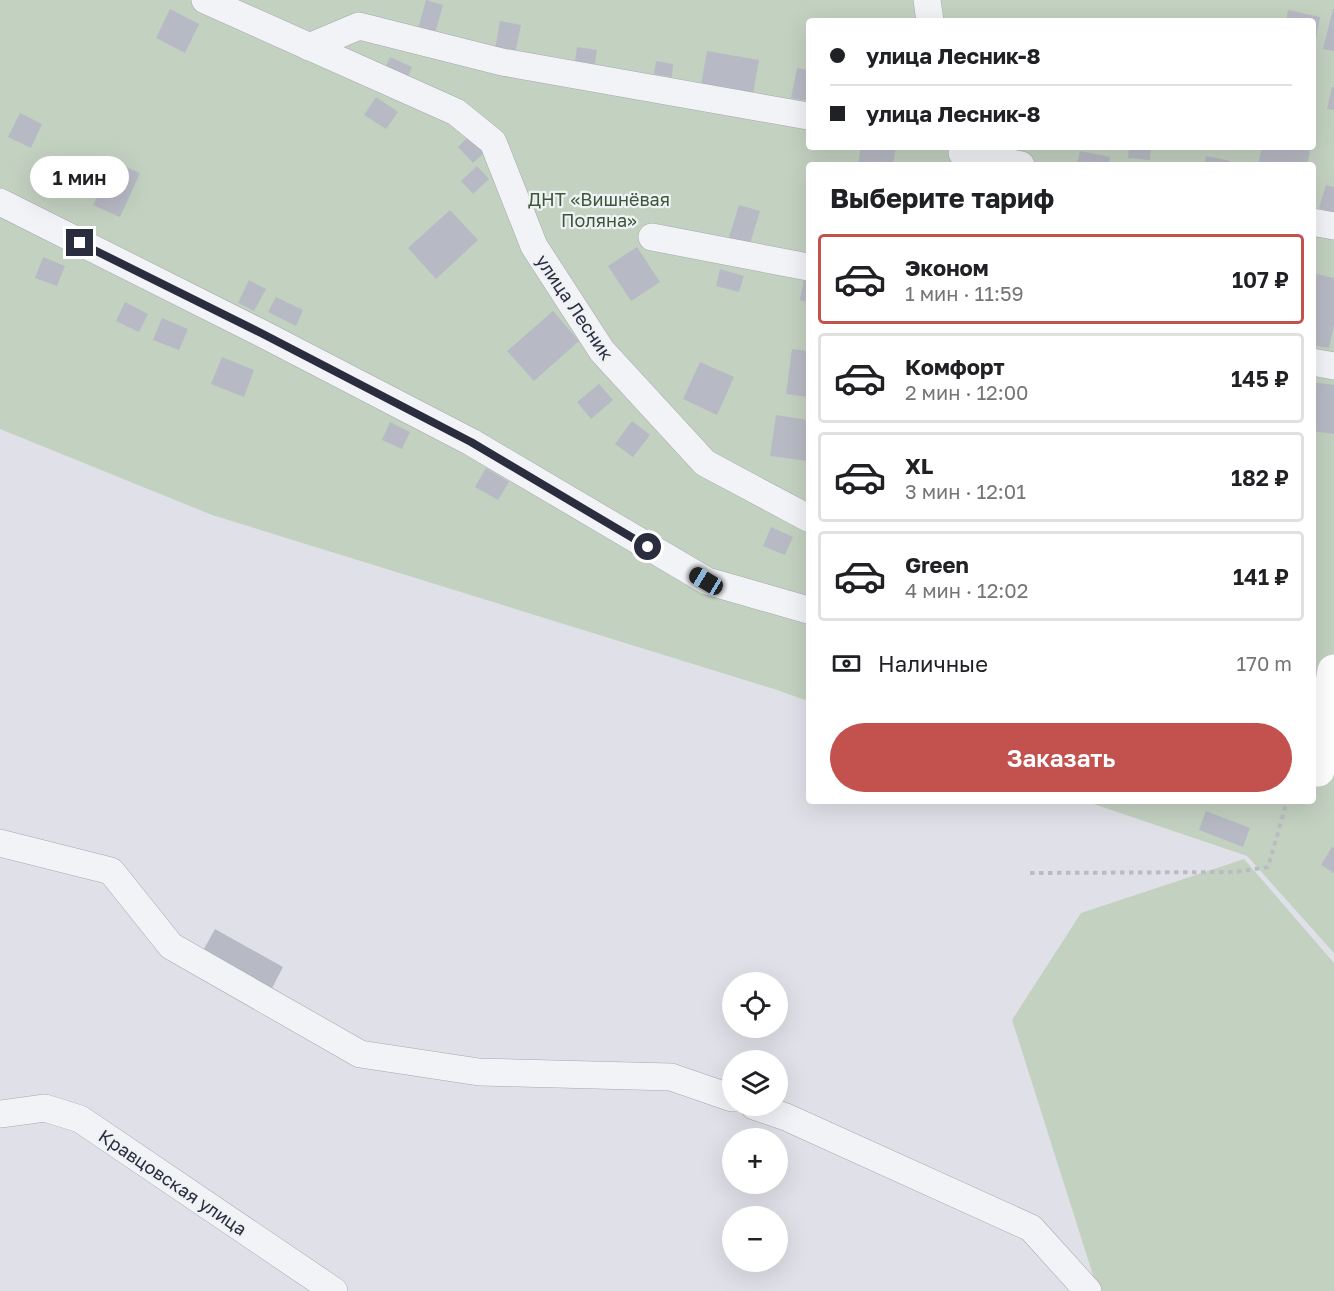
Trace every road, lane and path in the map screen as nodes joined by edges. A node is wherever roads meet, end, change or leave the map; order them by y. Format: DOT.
graph roads {
  1 [pos="205,0"];
  2 [pos="927,0"];
  3 [pos="930,18"];
  4 [pos="309,47"];
  5 [pos="806,116"];
  6 [pos="961,155"];
  7 [pos="1003,162"];
  8 [pos="0,202"];
  9 [pos="1316,223"];
  10 [pos="1334,226"];
  11 [pos="652,237"];
  12 [pos="806,267"];
  13 [pos="1316,363"];
  14 [pos="1334,366"];
  15 [pos="806,517"];
  16 [pos="806,609"];
  17 [pos="1332,689"];
  18 [pos="1322,773"];
  19 [pos="1286,804"];
  20 [pos="0,843"];
  21 [pos="1030,873"];
  22 [pos="722,1095"];
  23 [pos="0,1114"];
  24 [pos="783,1116"];
  25 [pos="334,1291"];
  26 [pos="1088,1291"];
  1 -- 4 [label="street, улица Лесник"];
  2 -- 3 [label="street"];
  4 -- 5 [label="street"];
  4 -- 15 [label="street, улица Лесник"];
  6 -- 7 [label="street"];
  8 -- 16 [label="street"];
  9 -- 10 [label="street"];
  11 -- 12 [label="street"];
  13 -- 14 [label="street"];
  17 -- 18 [label="street"];
  19 -- 21 [label="path"];
  20 -- 22 [label="street"];
  23 -- 25 [label="street, Кравцовская улица"];
  24 -- 26 [label="street"];
}
